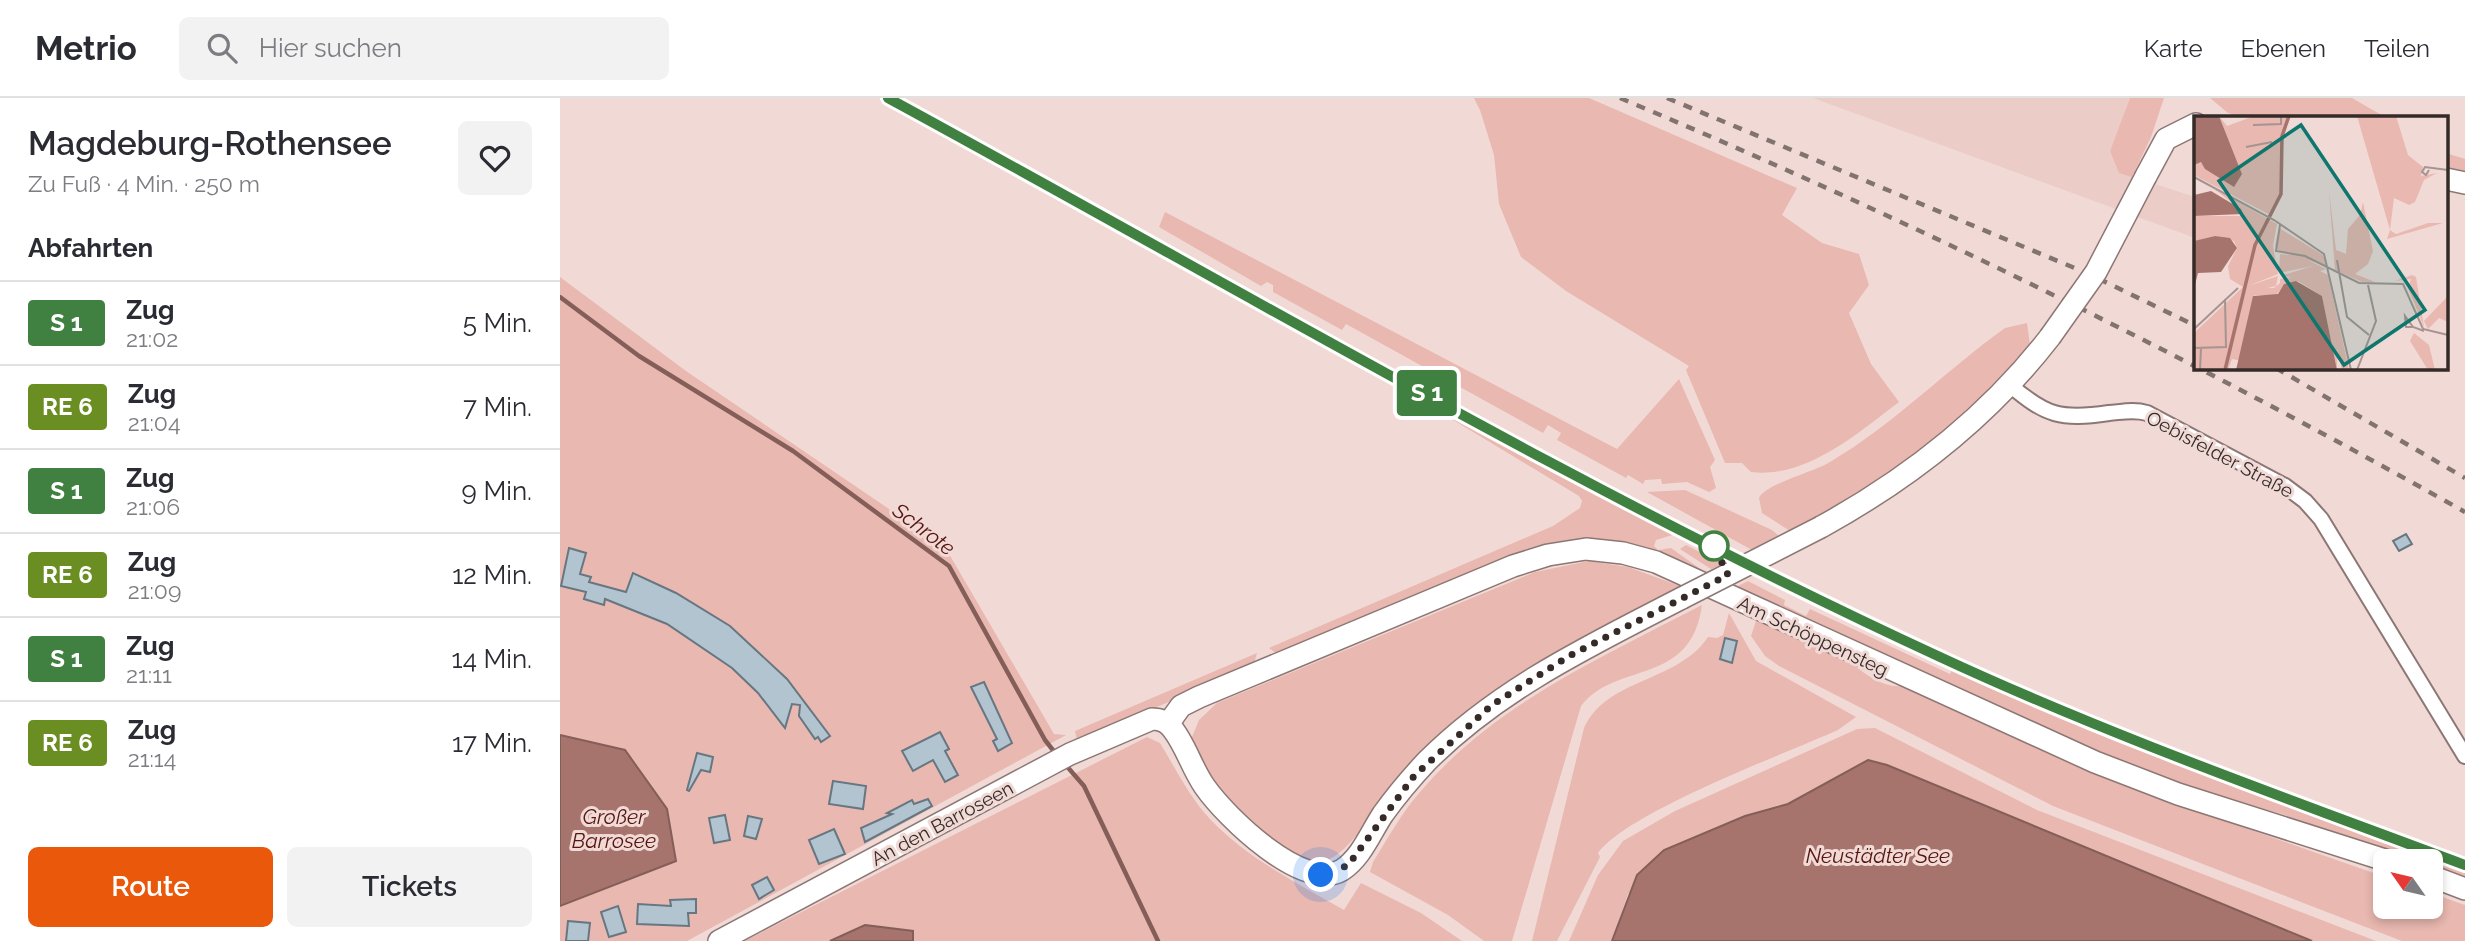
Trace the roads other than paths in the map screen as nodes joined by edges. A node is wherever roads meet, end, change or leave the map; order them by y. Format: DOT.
graph roads {
  1 [pos="2194,125"];
  2 [pos="2448,179"];
  3 [pos="2465,183"];
  4 [pos="2010,385"];
  5 [pos="1168,724"];
  6 [pos="2465,756"];
  7 [pos="2373,856"];
  8 [pos="2443,881"];
  9 [pos="2465,889"];
  10 [pos="719,941"];
  1 -- 4 [label="street, bridge"];
  2 -- 3 [label="street"];
  4 -- 5 [label="street, bridge"];
  4 -- 6 [label="street, Oebisfelder Straße"];
  5 -- 7 [label="street, Am Schöppensteg"];
  5 -- 10 [label="street, An den Barroseen"];
  8 -- 9 [label="street"];
}
